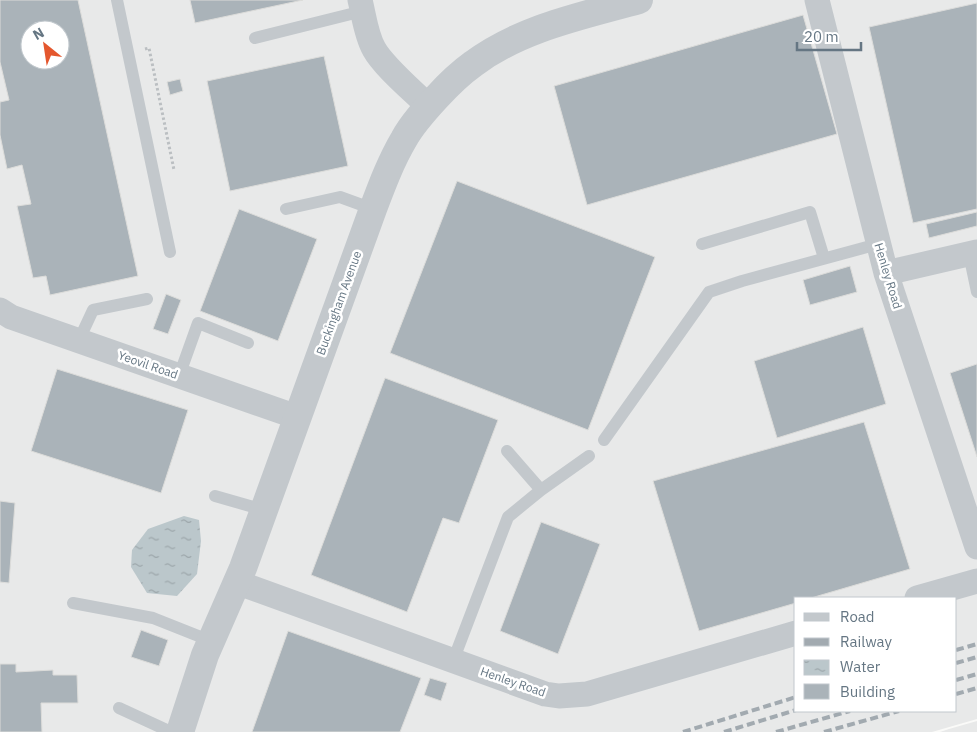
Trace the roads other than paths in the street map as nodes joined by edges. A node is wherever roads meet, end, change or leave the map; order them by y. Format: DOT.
graph roads {
  1 [pos="117,0"];
  2 [pos="639,0"];
  3 [pos="817,0"];
  4 [pos="362,6"];
  5 [pos="255,38"];
  6 [pos="428,106"];
  7 [pos="286,209"];
  8 [pos="373,209"];
  9 [pos="702,244"];
  10 [pos="878,244"];
  11 [pos="170,252"];
  12 [pos="973,253"];
  13 [pos="824,258"];
  14 [pos="886,273"];
  15 [pos="977,292"];
  16 [pos="147,299"];
  17 [pos="0,312"];
  18 [pos="78,340"];
  19 [pos="248,343"];
  20 [pos="179,376"];
  21 [pos="297,416"];
  22 [pos="604,440"];
  23 [pos="507,452"];
  24 [pos="589,456"];
  25 [pos="541,490"];
  26 [pos="215,496"];
  27 [pos="264,510"];
  28 [pos="977,547"];
  29 [pos="977,581"];
  30 [pos="236,582"];
  31 [pos="921,597"];
  32 [pos="73,603"];
  33 [pos="794,635"];
  34 [pos="211,641"];
  35 [pos="453,661"];
  36 [pos="119,708"];
  37 [pos="171,732"];
  38 [pos="180,732"];
  1 -- 11 [label="lane"];
  2 -- 6 [label="street, Buckingham Avenue"];
  3 -- 10 [label="street, Henley Road"];
  4 -- 5 [label="lane"];
  4 -- 6 [label="street"];
  6 -- 8 [label="street, Buckingham Avenue"];
  7 -- 8 [label="lane"];
  8 -- 21 [label="street, Buckingham Avenue"];
  9 -- 13 [label="lane"];
  10 -- 13 [label="lane"];
  10 -- 14 [label="street, Henley Road"];
  12 -- 14 [label="street"];
  12 -- 15 [label="lane"];
  13 -- 22 [label="lane"];
  14 -- 28 [label="street, Henley Road"];
  16 -- 18 [label="lane"];
  17 -- 18 [label="street, Yeovil Road"];
  18 -- 20 [label="street, Yeovil Road"];
  19 -- 20 [label="lane"];
  20 -- 21 [label="street, Yeovil Road"];
  21 -- 27 [label="street, Buckingham Avenue"];
  23 -- 25 [label="lane"];
  24 -- 25 [label="lane"];
  25 -- 35 [label="lane"];
  26 -- 27 [label="lane"];
  27 -- 30 [label="street, Buckingham Avenue"];
  29 -- 31 [label="street"];
  30 -- 34 [label="street, Buckingham Avenue"];
  30 -- 35 [label="street, Henley Road"];
  32 -- 34 [label="lane"];
  33 -- 35 [label="street, Henley Road"];
  34 -- 38 [label="street, Buckingham Avenue"];
  36 -- 37 [label="lane"];
}
